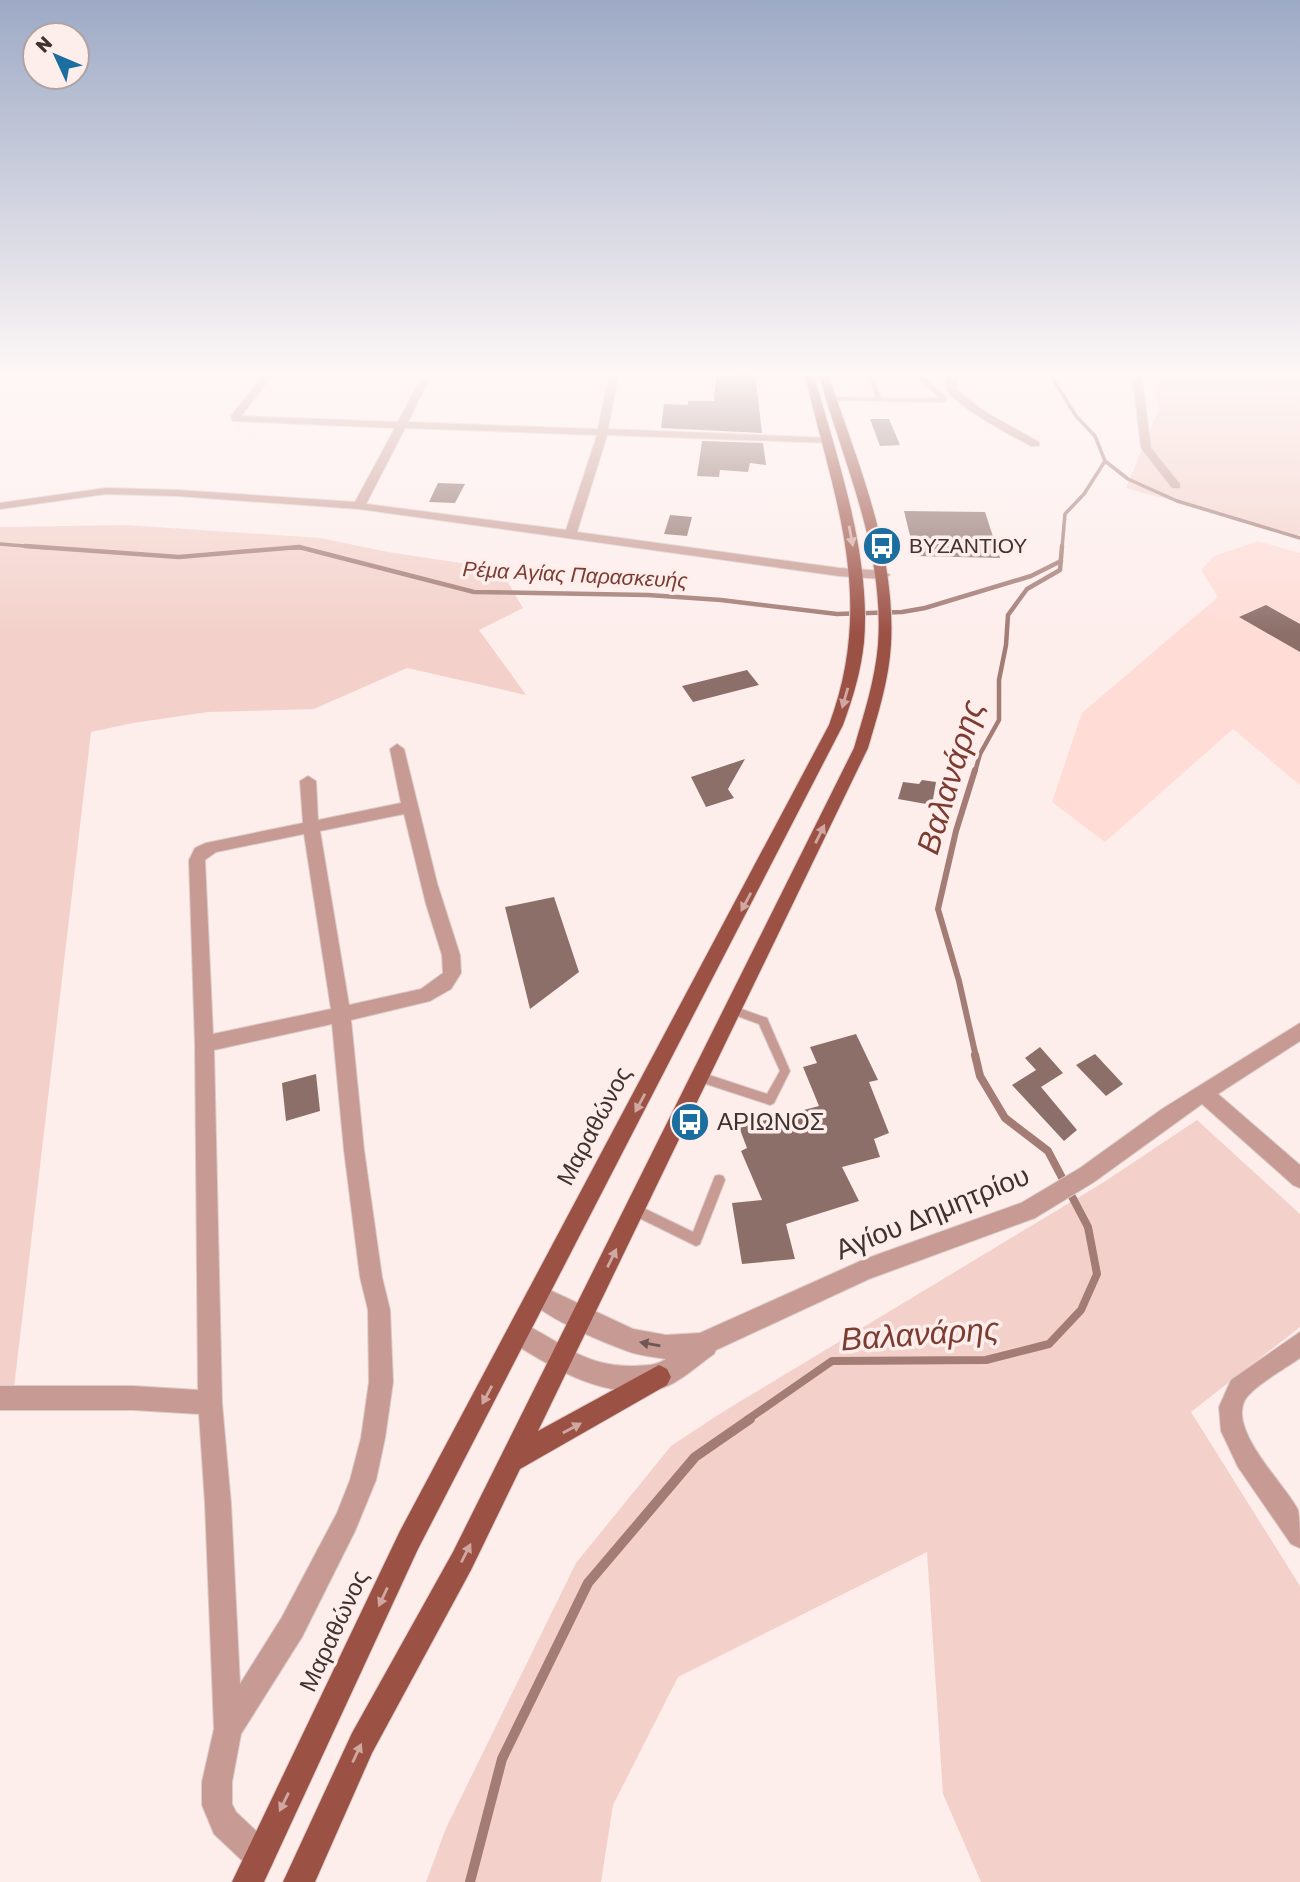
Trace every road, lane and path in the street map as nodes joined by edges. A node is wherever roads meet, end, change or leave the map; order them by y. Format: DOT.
graph roads {
  1 [pos="383,459"];
  2 [pos="594,459"];
  3 [pos="832,459"];
  4 [pos="851,459"];
  5 [pos="1155,459"];
  6 [pos="1177,486"];
  7 [pos="0,506"];
  8 [pos="359,506"];
  9 [pos="571,533"];
  10 [pos="856,569"];
  11 [pos="883,570"];
  12 [pos="397,749"];
  13 [pos="308,781"];
  14 [pos="410,807"];
  15 [pos="311,827"];
  16 [pos="733,1010"];
  17 [pos="341,1015"];
  18 [pos="1300,1031"];
  19 [pos="204,1044"];
  20 [pos="700,1077"];
  21 [pos="1203,1093"];
  22 [pos="1300,1178"];
  23 [pos="719,1180"];
  24 [pos="635,1210"];
  25 [pos="539,1296"];
  26 [pos="582,1319"];
  27 [pos="519,1334"];
  28 [pos="717,1339"];
  29 [pos="1300,1344"];
  30 [pos="562,1360"];
  31 [pos="659,1377"];
  32 [pos="0,1398"];
  33 [pos="210,1403"];
  34 [pos="512,1460"];
  35 [pos="1300,1535"];
  36 [pos="228,1730"];
  37 [pos="260,1856"];
  38 [pos="248,1882"];
  39 [pos="299,1882"];
  1 -- 8 [label="street"];
  2 -- 9 [label="street"];
  3 -- 10 [label="main road, Μαραθώνος, one-way"];
  4 -- 11 [label="main road"];
  5 -- 6 [label="street"];
  7 -- 8 [label="street"];
  8 -- 9 [label="street"];
  9 -- 10 [label="street"];
  10 -- 11 [label="street"];
  10 -- 25 [label="main road, Μαραθώνος, one-way"];
  16 -- 11 [label="main road, one-way"];
  12 -- 14 [label="street"];
  13 -- 15 [label="street"];
  14 -- 15 [label="street"];
  14 -- 17 [label="street"];
  15 -- 17 [label="street"];
  15 -- 19 [label="street"];
  16 -- 20 [label="main road"];
  16 -- 20 [label="lane"];
  17 -- 19 [label="street"];
  17 -- 36 [label="street"];
  18 -- 21 [label="street, Αγίου Δημητρίου"];
  19 -- 33 [label="street"];
  20 -- 24 [label="main road"];
  21 -- 22 [label="street"];
  21 -- 28 [label="street, Αγίου Δημητρίου"];
  23 -- 24 [label="lane"];
  26 -- 24 [label="main road, one-way"];
  25 -- 26 [label="street, Αγίου Δημητρίου"];
  25 -- 27 [label="main road, Μαραθώνος"];
  28 -- 26 [label="street, Αγίου Δημητρίου, one-way"];
  26 -- 30 [label="main road"];
  27 -- 30 [label="street"];
  27 -- 37 [label="main road, Μαραθώνος, one-way"];
  28 -- 31 [label="street, Αγίου Δημητρίου"];
  29 -- 35 [label="street"];
  30 -- 31 [label="street"];
  30 -- 34 [label="main road"];
  34 -- 31 [label="main road, one-way"];
  32 -- 33 [label="street"];
  33 -- 36 [label="street"];
  39 -- 34 [label="main road, one-way"];
  36 -- 37 [label="street"];
  37 -- 38 [label="main road, Μαραθώνος"];
}
